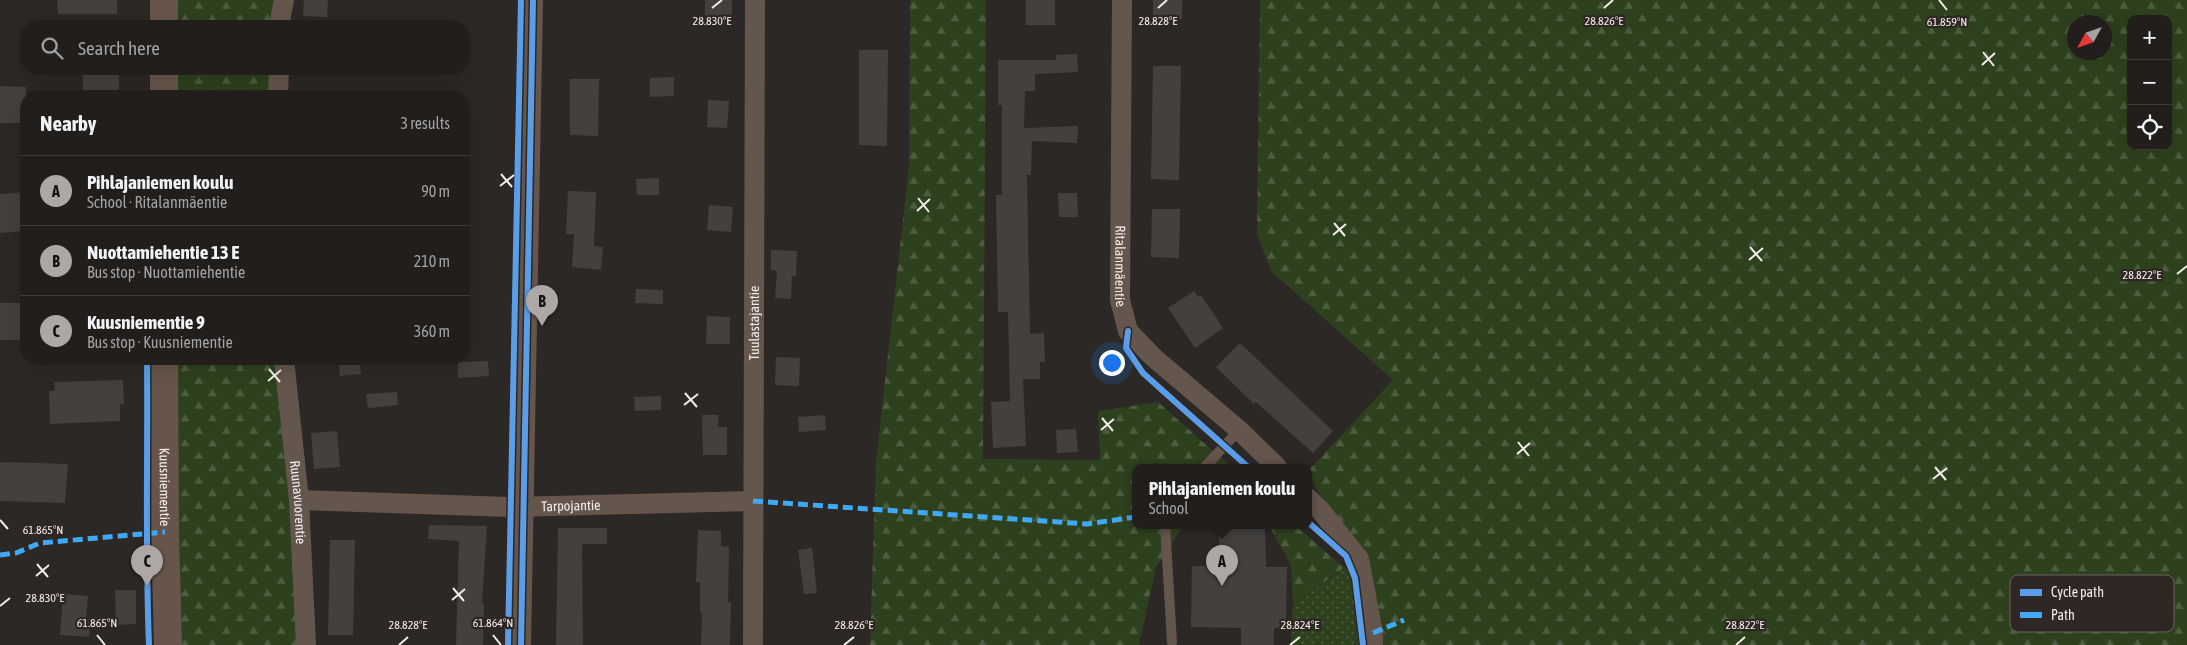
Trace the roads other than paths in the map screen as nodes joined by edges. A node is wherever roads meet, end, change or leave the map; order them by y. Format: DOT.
graph roads {
  1 [pos="164,0"];
  2 [pos="284,0"];
  3 [pos="533,0"];
  4 [pos="755,0"];
  5 [pos="1122,0"];
  6 [pos="164,20"];
  7 [pos="281,20"];
  8 [pos="164,75"];
  9 [pos="279,75"];
  10 [pos="164,90"];
  11 [pos="278,90"];
  12 [pos="164,365"];
  13 [pos="285,365"];
  14 [pos="1239,430"];
  15 [pos="1208,464"];
  16 [pos="1274,464"];
  17 [pos="299,500"];
  18 [pos="753,501"];
  19 [pos="1312,502"];
  20 [pos="524,507"];
  21 [pos="1165,529"];
  22 [pos="1172,642"];
  23 [pos="168,645"];
  24 [pos="306,645"];
  25 [pos="521,645"];
  26 [pos="753,645"];
  27 [pos="1374,645"];
  1 -- 6 [label="street"];
  2 -- 7 [label="street"];
  3 -- 20 [label="street"];
  4 -- 18 [label="street, Tuulastajantie"];
  5 -- 14 [label="street, Ritalanmäentie"];
  8 -- 10 [label="street"];
  9 -- 11 [label="street"];
  12 -- 23 [label="street, Kuusniementie"];
  13 -- 17 [label="street, Ruunavuorentie"];
  14 -- 15 [label="lane"];
  14 -- 16 [label="street, Ritalanmäentie"];
  17 -- 20 [label="street, Tarpojantie"];
  17 -- 24 [label="street, Ruunavuorentie"];
  18 -- 20 [label="street, Tarpojantie"];
  18 -- 26 [label="street, Tuulastajantie"];
  19 -- 27 [label="street"];
  20 -- 25 [label="street"];
  21 -- 22 [label="lane"];
}
